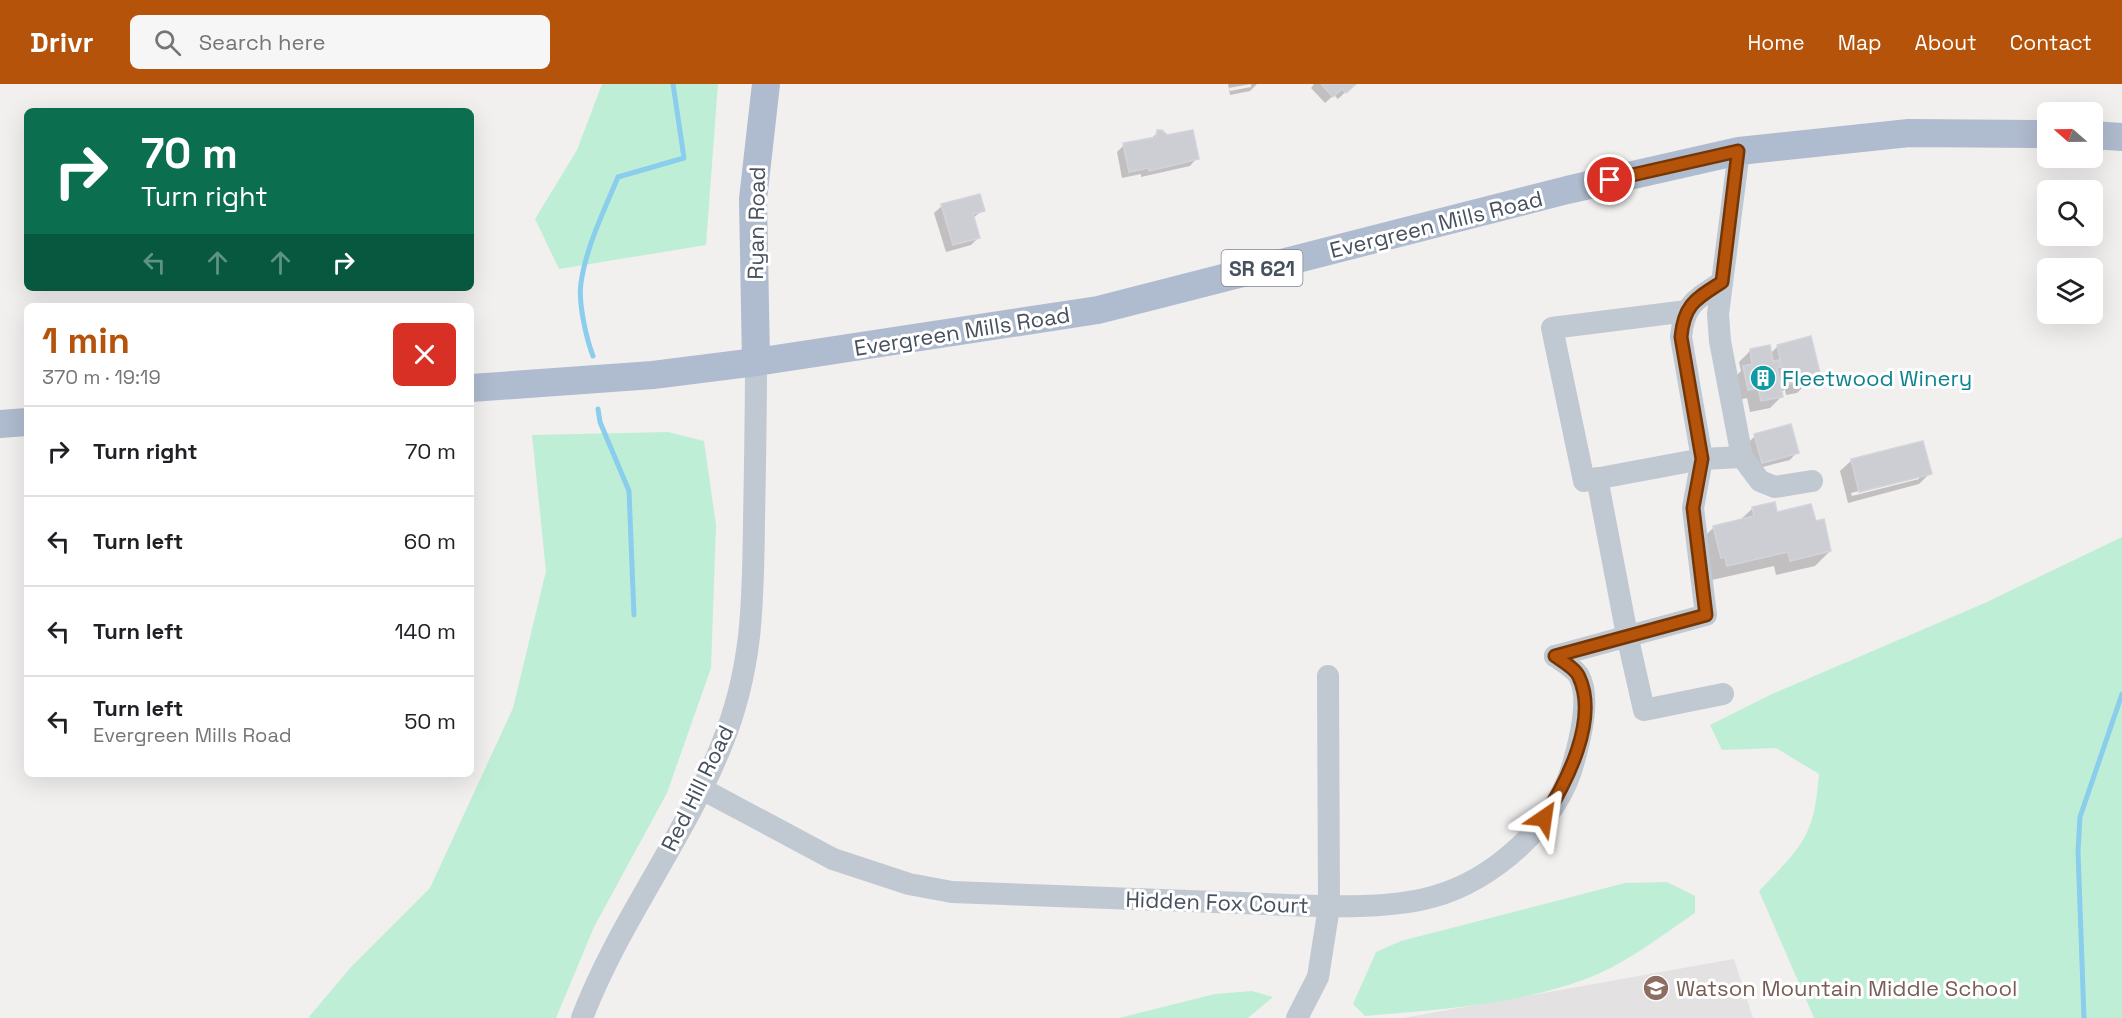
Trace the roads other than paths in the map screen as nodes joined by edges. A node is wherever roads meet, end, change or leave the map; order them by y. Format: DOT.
graph roads {
  1 [pos="766,84"];
  2 [pos="2037,134"];
  3 [pos="2103,136"];
  4 [pos="2122,137"];
  5 [pos="1738,151"];
  6 [pos="1722,282"];
  7 [pos="1686,311"];
  8 [pos="756,362"];
  9 [pos="474,388"];
  10 [pos="24,422"];
  11 [pos="0,424"];
  12 [pos="1742,457"];
  13 [pos="1702,459"];
  14 [pos="1597,478"];
  15 [pos="1812,481"];
  16 [pos="1627,635"];
  17 [pos="1328,676"];
  18 [pos="1723,694"];
  19 [pos="702,789"];
  20 [pos="1329,907"];
  21 [pos="1299,1017"];
  22 [pos="582,1018"];
  1 -- 8 [label="main road, Ryan Road"];
  2 -- 5 [label="main road, Evergreen Mills Road / SR 621"];
  3 -- 4 [label="main road"];
  5 -- 6 [label="street"];
  5 -- 8 [label="main road, Evergreen Mills Road / SR 621"];
  6 -- 7 [label="street"];
  6 -- 12 [label="street"];
  7 -- 13 [label="street"];
  7 -- 14 [label="street"];
  8 -- 9 [label="main road, Evergreen Mills Road / SR 621"];
  8 -- 19 [label="street, Red Hill Road"];
  10 -- 11 [label="main road"];
  12 -- 13 [label="street"];
  12 -- 15 [label="street"];
  13 -- 14 [label="street"];
  13 -- 16 [label="street"];
  14 -- 16 [label="street"];
  16 -- 18 [label="street"];
  16 -- 20 [label="street, Hidden Fox Court"];
  17 -- 20 [label="street"];
  19 -- 20 [label="street, Hidden Fox Court"];
  19 -- 22 [label="street, Red Hill Road"];
  20 -- 21 [label="street"];
}
